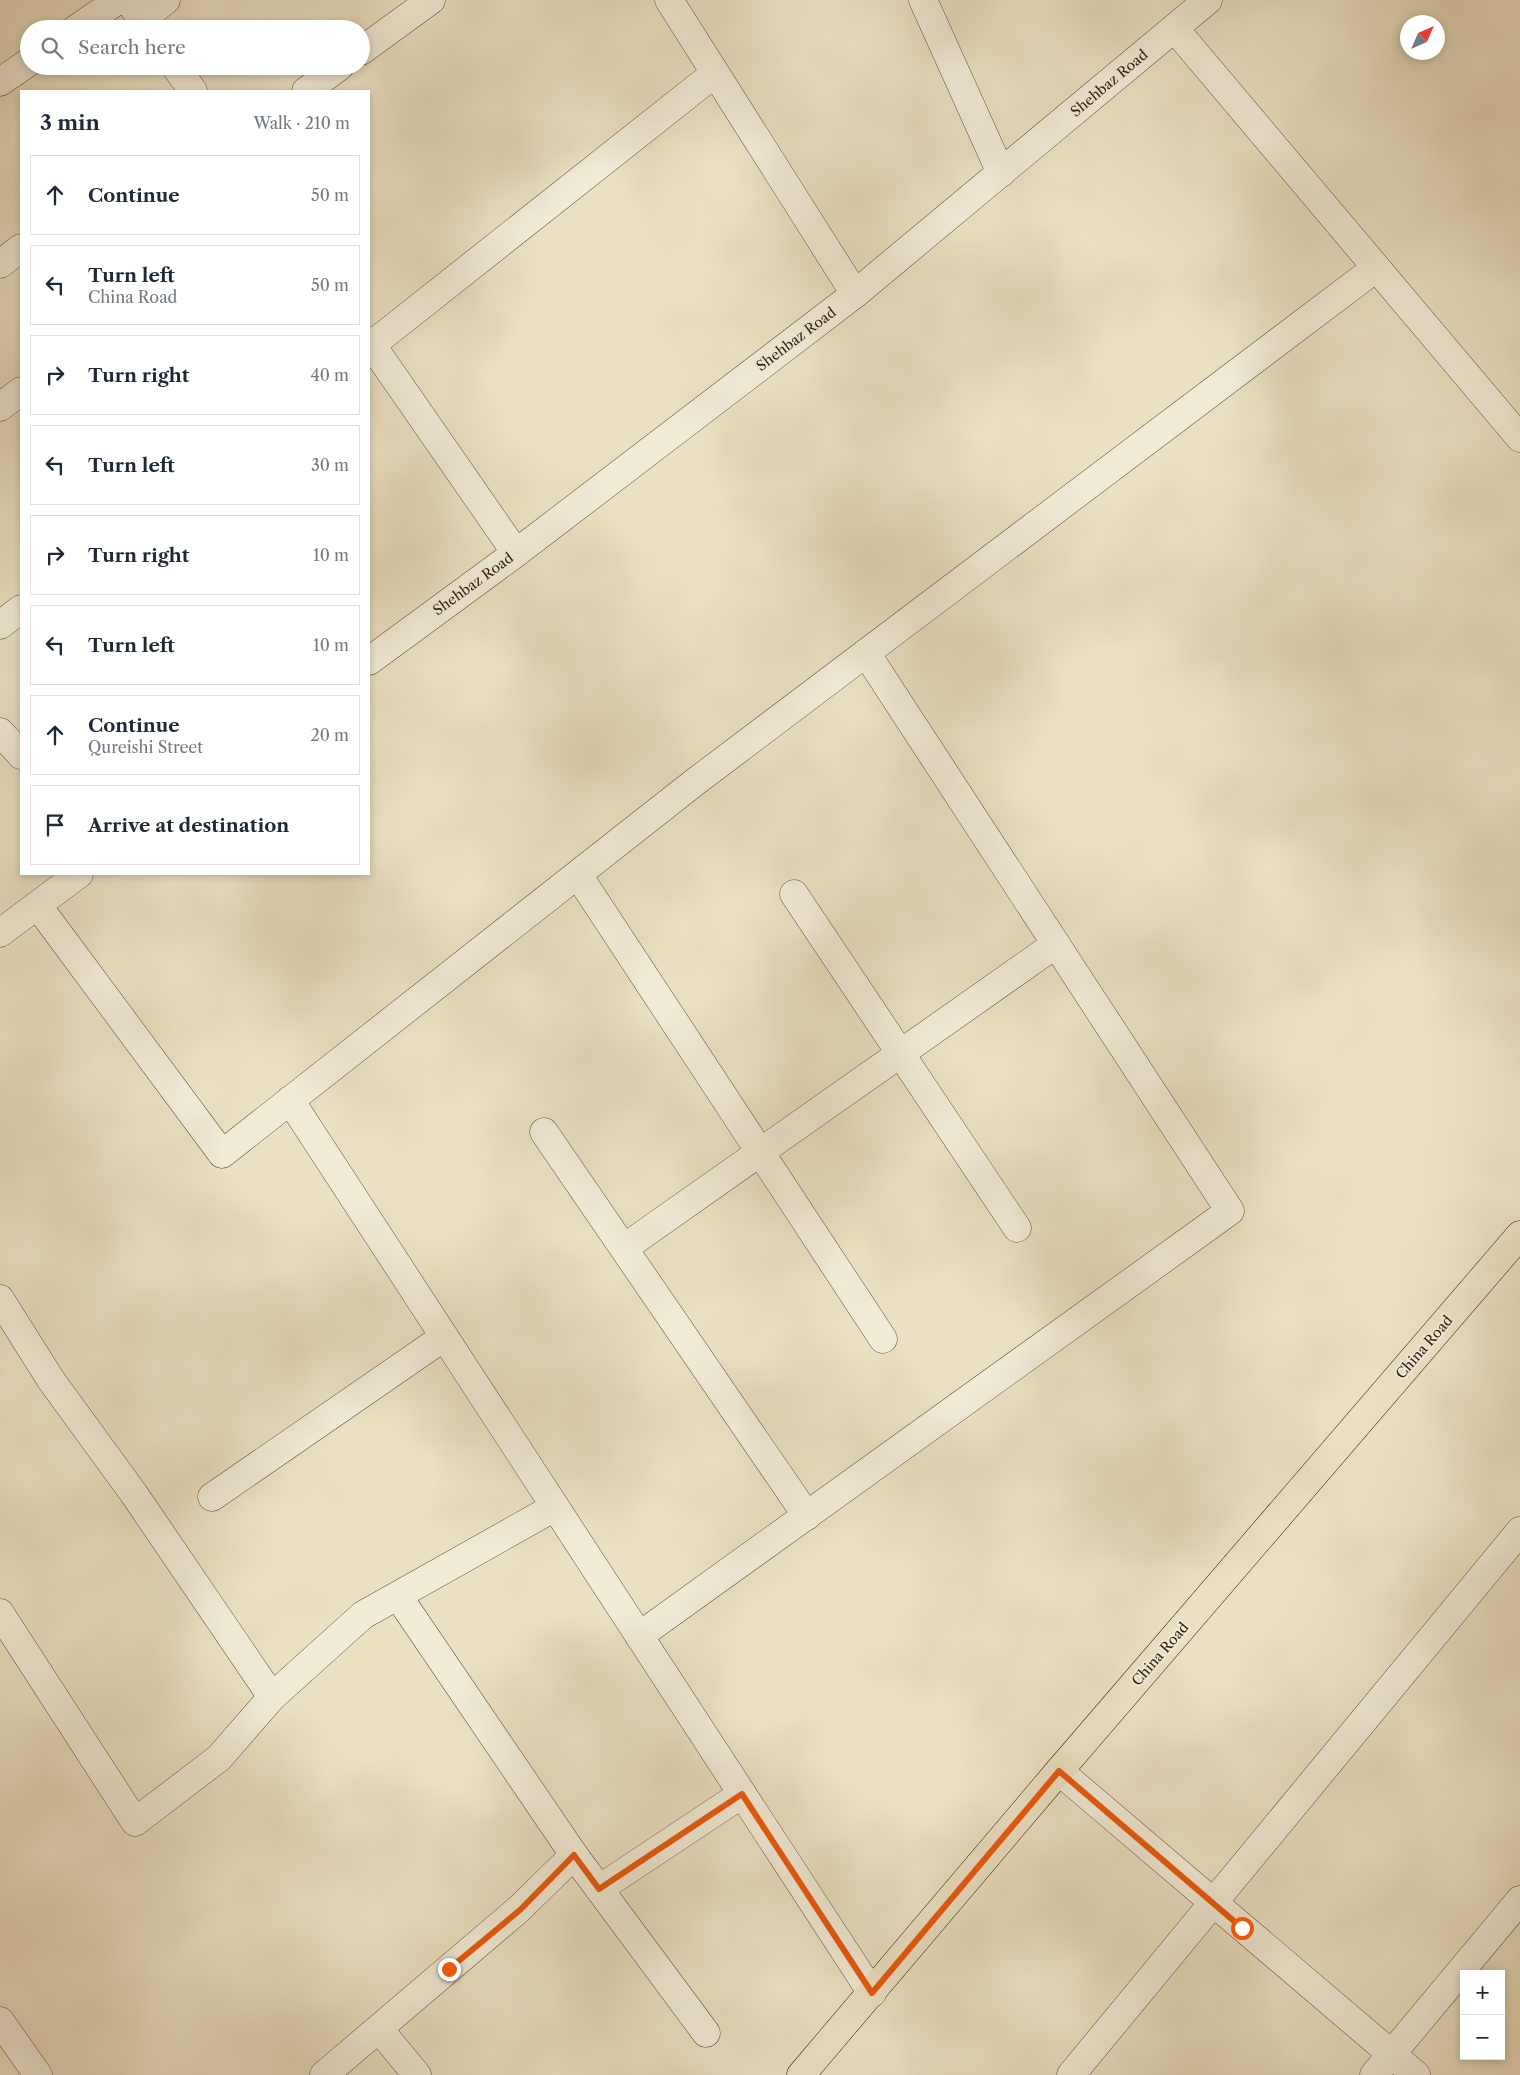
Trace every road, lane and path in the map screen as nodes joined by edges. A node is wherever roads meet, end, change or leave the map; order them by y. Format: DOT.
graph roads {
  1 [pos="118,0"];
  2 [pos="166,0"];
  3 [pos="431,0"];
  4 [pos="669,0"];
  5 [pos="924,0"];
  6 [pos="1208,0"];
  7 [pos="139,16"];
  8 [pos="89,20"];
  9 [pos="1174,29"];
  10 [pos="370,44"];
  11 [pos="20,68"];
  12 [pos="714,74"];
  13 [pos="181,75"];
  14 [pos="328,75"];
  15 [pos="0,82"];
  16 [pos="192,90"];
  17 [pos="307,90"];
  18 [pos="1001,173"];
  19 [pos="20,249"];
  20 [pos="0,264"];
  21 [pos="1376,268"];
  22 [pos="855,294"];
  23 [pos="370,344"];
  24 [pos="20,392"];
  25 [pos="0,407"];
  26 [pos="1520,438"];
  27 [pos="516,553"];
  28 [pos="20,610"];
  29 [pos="0,625"];
  30 [pos="866,653"];
  31 [pos="370,659"];
  32 [pos="0,732"];
  33 [pos="20,753"];
  34 [pos="78,875"];
  35 [pos="578,875"];
  36 [pos="794,894"];
  37 [pos="38,906"];
  38 [pos="0,934"];
  39 [pos="1056,944"];
  40 [pos="900,1054"];
  41 [pos="290,1100"];
  42 [pos="544,1132"];
  43 [pos="759,1153"];
  44 [pos="1017,1228"];
  45 [pos="1520,1235"];
  46 [pos="624,1248"];
  47 [pos="0,1299"];
  48 [pos="444,1337"];
  49 [pos="883,1339"];
  50 [pos="212,1497"];
  51 [pos="555,1507"];
  52 [pos="807,1516"];
  53 [pos="1520,1531"];
  54 [pos="398,1596"];
  55 [pos="0,1613"];
  56 [pos="639,1636"];
  57 [pos="272,1697"];
  58 [pos="1059,1771"];
  59 [pos="742,1794"];
  60 [pos="574,1855"];
  61 [pos="599,1889"];
  62 [pos="1520,1900"];
  63 [pos="1212,1902"];
  64 [pos="872,1993"];
  65 [pos="0,2021"];
  66 [pos="379,2029"];
  67 [pos="706,2033"];
  68 [pos="1382,2065"];
  69 [pos="38,2075"];
  70 [pos="324,2075"];
  71 [pos="417,2075"];
  72 [pos="801,2075"];
  73 [pos="1071,2075"];
  74 [pos="1416,2075"];
  1 -- 8 [label="street"];
  2 -- 7 [label="street"];
  3 -- 10 [label="street"];
  4 -- 12 [label="street"];
  5 -- 18 [label="street"];
  6 -- 9 [label="street, Shehbaz Road"];
  9 -- 18 [label="street, Shehbaz Road"];
  9 -- 21 [label="street"];
  11 -- 15 [label="street"];
  12 -- 22 [label="street"];
  12 -- 23 [label="street"];
  13 -- 16 [label="street"];
  14 -- 17 [label="street"];
  18 -- 22 [label="street, Shehbaz Road"];
  19 -- 20 [label="street"];
  21 -- 26 [label="street"];
  21 -- 30 [label="street"];
  22 -- 27 [label="street, Shehbaz Road"];
  23 -- 27 [label="street"];
  24 -- 25 [label="street"];
  27 -- 31 [label="street, Shehbaz Road"];
  28 -- 29 [label="street"];
  30 -- 35 [label="street"];
  30 -- 39 [label="street"];
  32 -- 33 [label="street"];
  34 -- 37 [label="street"];
  35 -- 41 [label="street"];
  35 -- 43 [label="street"];
  36 -- 40 [label="street"];
  37 -- 38 [label="street"];
  37 -- 41 [label="street"];
  39 -- 40 [label="street"];
  39 -- 52 [label="street"];
  40 -- 43 [label="street"];
  40 -- 44 [label="street"];
  41 -- 48 [label="street"];
  42 -- 46 [label="street"];
  43 -- 46 [label="street"];
  43 -- 49 [label="street"];
  45 -- 58 [label="main road, China Road"];
  46 -- 52 [label="street"];
  47 -- 57 [label="street"];
  48 -- 50 [label="street"];
  48 -- 51 [label="street"];
  51 -- 54 [label="street"];
  51 -- 56 [label="street"];
  52 -- 56 [label="street"];
  53 -- 63 [label="street"];
  54 -- 57 [label="street"];
  54 -- 60 [label="street"];
  55 -- 57 [label="street"];
  56 -- 59 [label="street"];
  58 -- 63 [label="street"];
  58 -- 64 [label="main road, China Road"];
  59 -- 61 [label="street"];
  59 -- 64 [label="street"];
  60 -- 61 [label="street"];
  60 -- 66 [label="street"];
  61 -- 67 [label="street"];
  62 -- 68 [label="street"];
  63 -- 68 [label="street"];
  63 -- 73 [label="street"];
  64 -- 72 [label="main road, China Road"];
  65 -- 69 [label="street"];
  66 -- 70 [label="street"];
  66 -- 71 [label="street"];
  68 -- 74 [label="street"];
}
